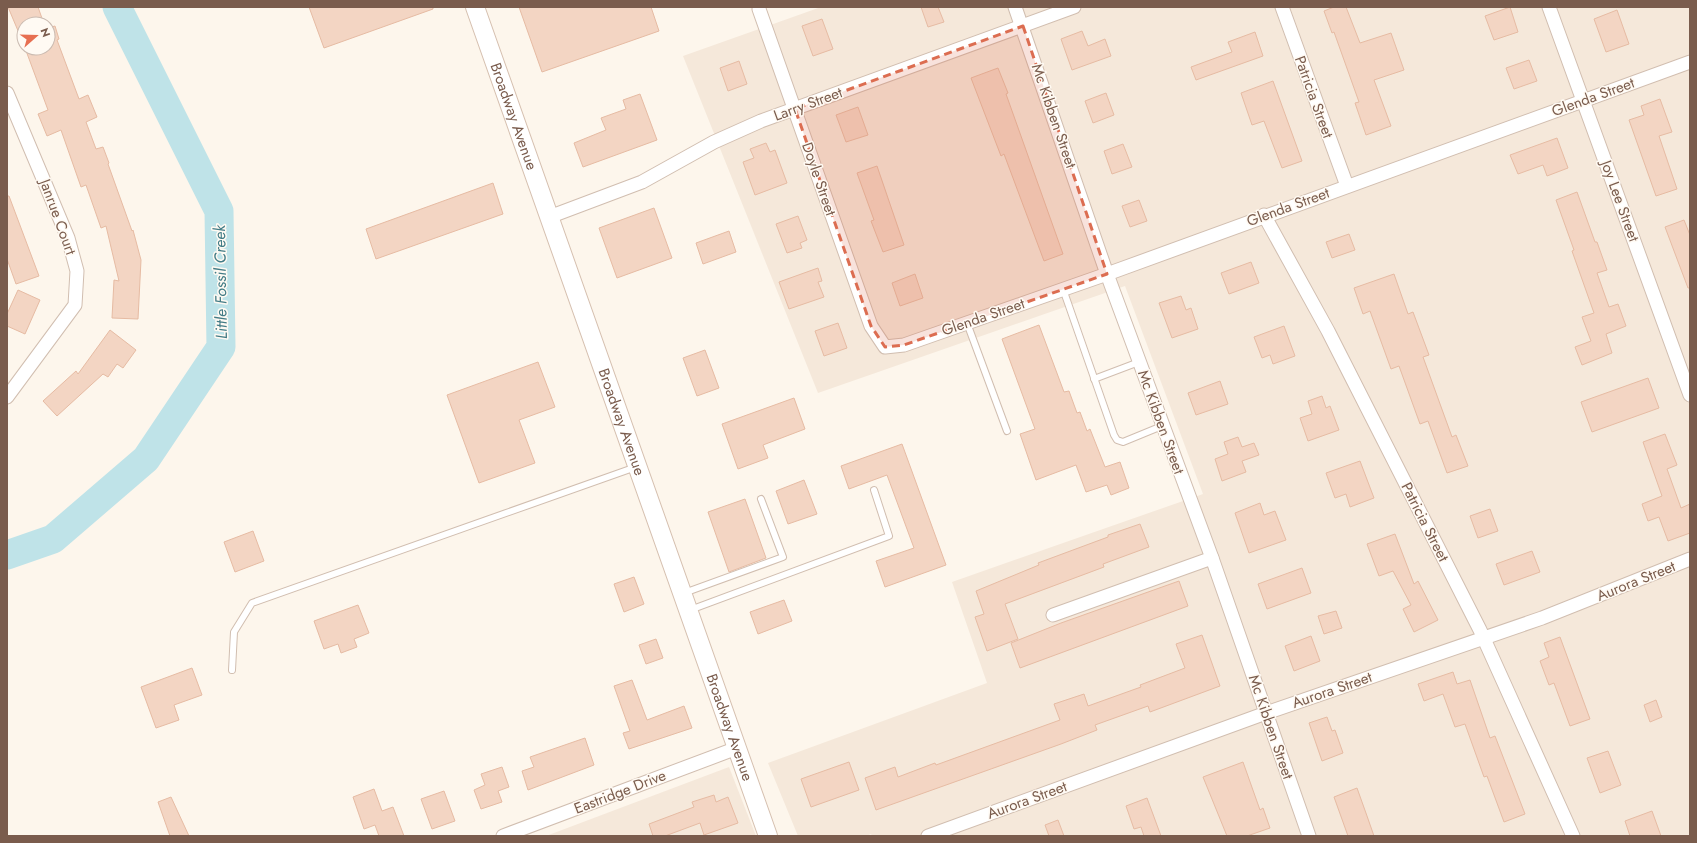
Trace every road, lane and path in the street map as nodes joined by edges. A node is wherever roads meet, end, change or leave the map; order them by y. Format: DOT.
graph roads {
  1 [pos="475,7"];
  2 [pos="1015,7"];
  3 [pos="1074,7"];
  4 [pos="1282,7"];
  5 [pos="1549,7"];
  6 [pos="759,9"];
  7 [pos="1023,26"];
  8 [pos="1690,62"];
  9 [pos="7,93"];
  10 [pos="1584,100"];
  11 [pos="795,109"];
  12 [pos="1347,186"];
  13 [pos="1264,215"];
  14 [pos="549,217"];
  15 [pos="1107,274"];
  16 [pos="1063,289"];
  17 [pos="967,323"];
  18 [pos="885,347"];
  19 [pos="1139,362"];
  20 [pos="1094,379"];
  21 [pos="1690,395"];
  22 [pos="7,398"];
  23 [pos="1162,426"];
  24 [pos="1007,431"];
  25 [pos="637,466"];
  26 [pos="874,490"];
  27 [pos="761,499"];
  28 [pos="1212,558"];
  29 [pos="1690,559"];
  30 [pos="682,594"];
  31 [pos="688,610"];
  32 [pos="1053,615"];
  33 [pos="1483,637"];
  34 [pos="232,670"];
  35 [pos="1266,713"];
  36 [pos="737,748"];
  37 [pos="503,836"];
  38 [pos="768,836"];
  39 [pos="928,836"];
  40 [pos="1309,836"];
  41 [pos="1573,836"];
  1 -- 14 [label="main road, Broadway Avenue"];
  2 -- 7 [label="street, Mc Kibben Street"];
  3 -- 7 [label="street, Larry Street"];
  4 -- 12 [label="street, Patricia Street"];
  5 -- 10 [label="street, Joy Lee Street"];
  6 -- 11 [label="street, Doyle Street"];
  7 -- 11 [label="street, Larry Street"];
  7 -- 15 [label="street, Mc Kibben Street"];
  8 -- 10 [label="street, Glenda Street"];
  9 -- 22 [label="street, Janrue Court"];
  10 -- 12 [label="street, Glenda Street"];
  10 -- 21 [label="street, Joy Lee Street"];
  11 -- 14 [label="street, Larry Street"];
  11 -- 18 [label="street, Doyle Street"];
  12 -- 13 [label="street, Glenda Street"];
  13 -- 15 [label="street, Glenda Street"];
  13 -- 33 [label="street, Patricia Street"];
  14 -- 25 [label="main road, Broadway Avenue"];
  15 -- 16 [label="street, Glenda Street"];
  15 -- 19 [label="street, Mc Kibben Street"];
  16 -- 17 [label="street, Glenda Street"];
  16 -- 20 [label="lane"];
  17 -- 18 [label="street, Glenda Street"];
  17 -- 24 [label="lane"];
  19 -- 20 [label="lane"];
  19 -- 23 [label="street, Mc Kibben Street"];
  20 -- 23 [label="lane"];
  23 -- 28 [label="street, Mc Kibben Street"];
  25 -- 30 [label="main road, Broadway Avenue"];
  25 -- 34 [label="lane"];
  26 -- 31 [label="lane"];
  27 -- 30 [label="lane"];
  28 -- 32 [label="street"];
  28 -- 35 [label="street, Mc Kibben Street"];
  29 -- 33 [label="street, Aurora Street"];
  30 -- 31 [label="main road, Broadway Avenue"];
  31 -- 36 [label="main road, Broadway Avenue"];
  33 -- 35 [label="street, Aurora Street"];
  33 -- 41 [label="street, Patricia Street"];
  35 -- 39 [label="street, Aurora Street"];
  35 -- 40 [label="street, Mc Kibben Street"];
  36 -- 37 [label="street, Eastridge Drive"];
  36 -- 38 [label="main road, Broadway Avenue"];
}
